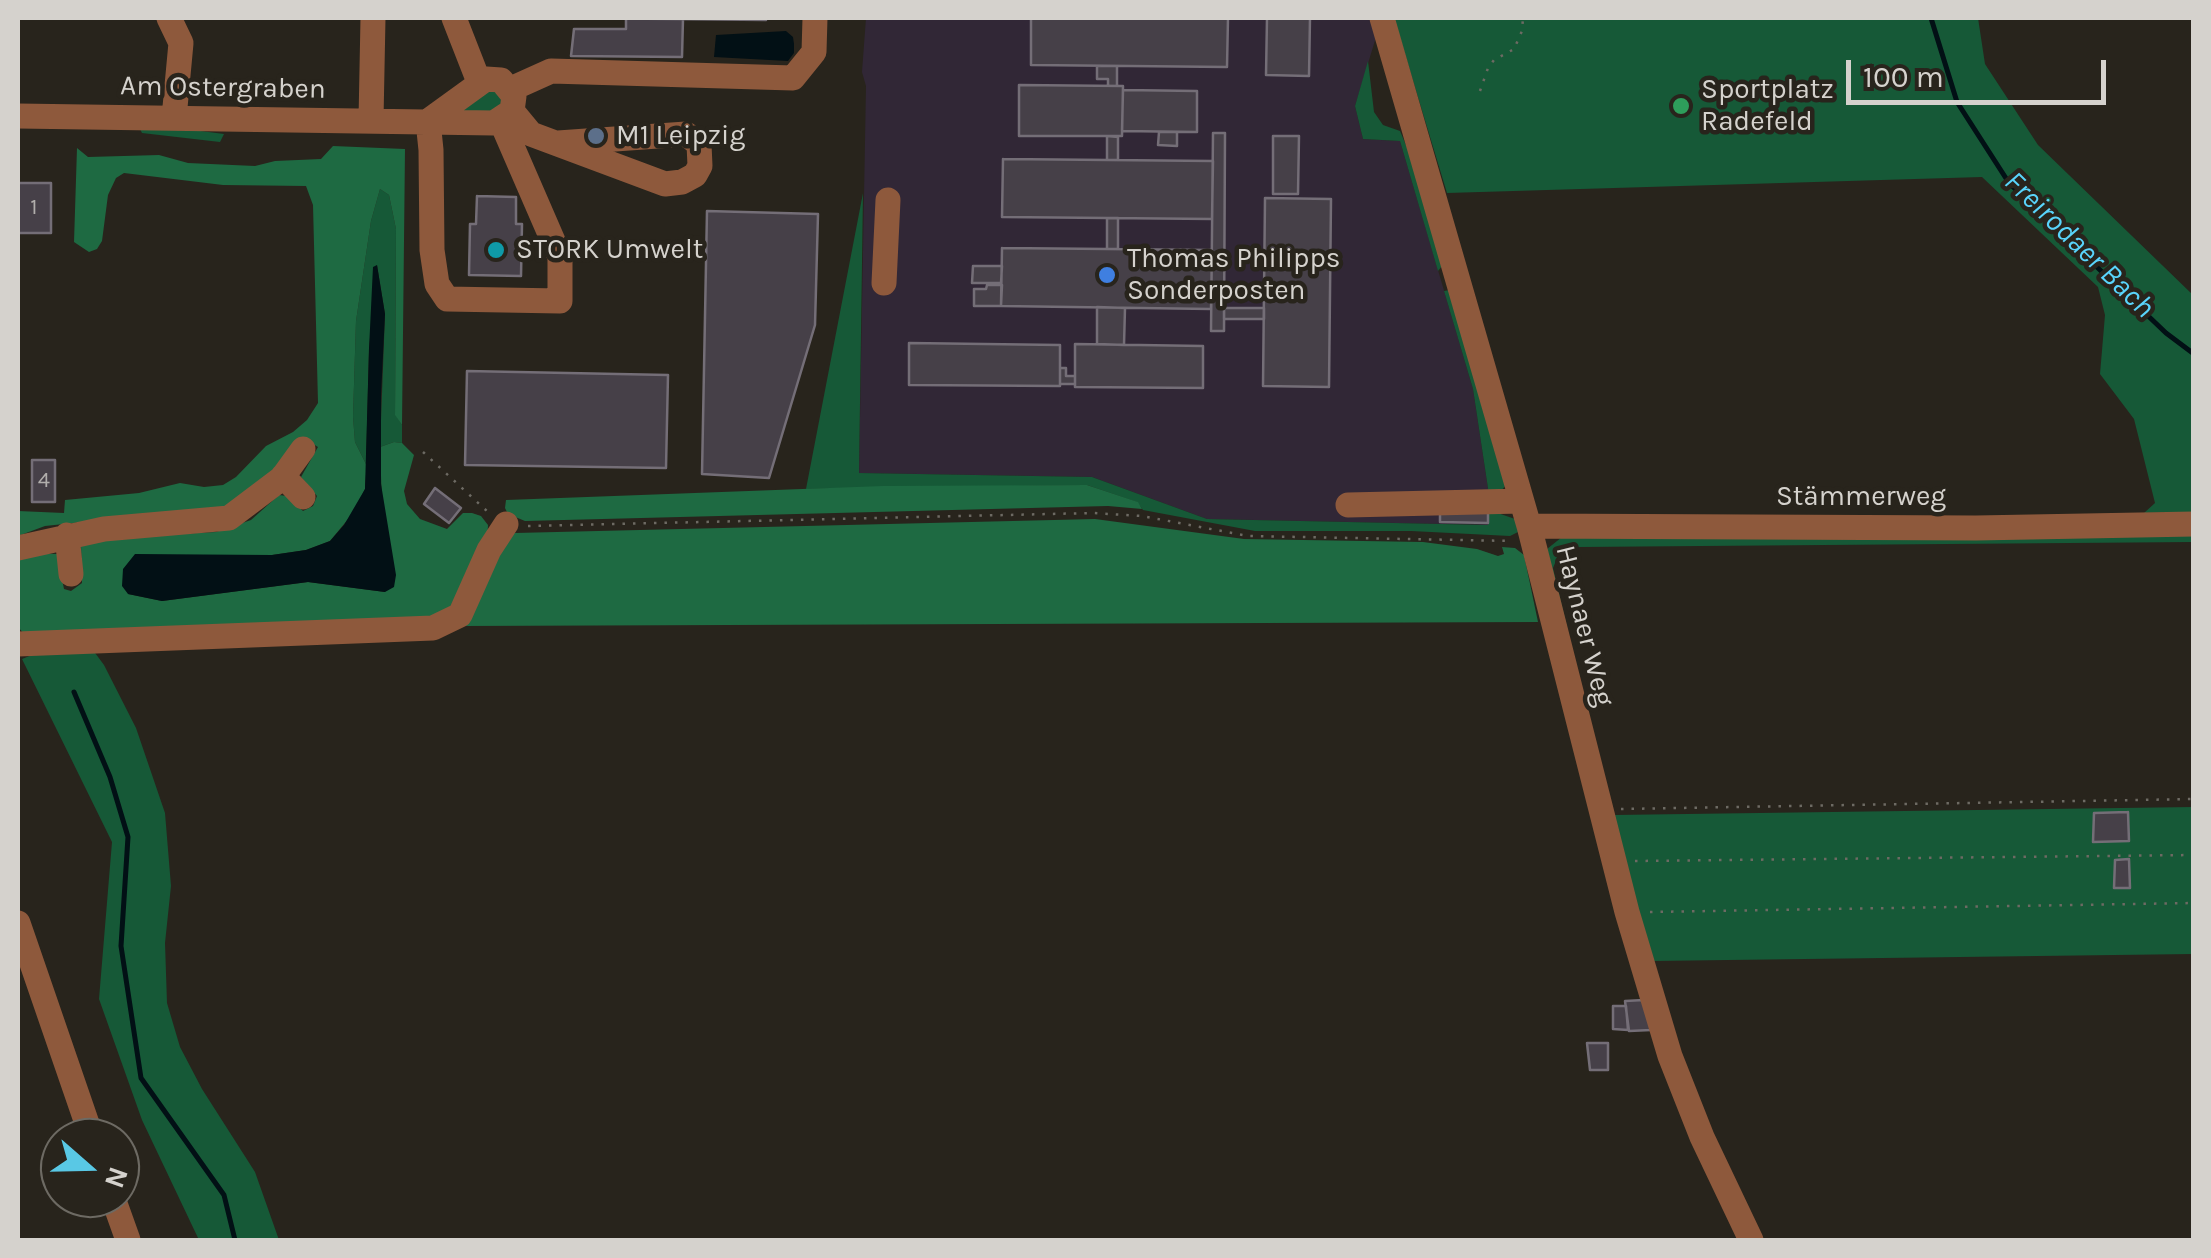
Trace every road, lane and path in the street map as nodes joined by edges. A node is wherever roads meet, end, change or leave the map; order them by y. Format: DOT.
graph roads {
  1 [pos="169,18"];
  2 [pos="373,18"];
  3 [pos="454,18"];
  4 [pos="815,18"];
  5 [pos="1382,18"];
  6 [pos="1522,18"];
  7 [pos="480,82"];
  8 [pos="1480,91"];
  9 [pos="508,107"];
  10 [pos="18,116"];
  11 [pos="174,118"];
  12 [pos="371,120"];
  13 [pos="428,121"];
  14 [pos="558,144"];
  15 [pos="888,200"];
  16 [pos="884,283"];
  17 [pos="303,449"];
  18 [pos="424,452"];
  19 [pos="284,476"];
  20 [pos="303,497"];
  21 [pos="1521,501"];
  22 [pos="1348,504"];
  23 [pos="506,524"];
  24 [pos="2194,524"];
  25 [pos="1530,534"];
  26 [pos="67,536"];
  27 [pos="18,548"];
  28 [pos="71,574"];
  29 [pos="18,644"];
  30 [pos="2194,799"];
  31 [pos="1600,809"];
  32 [pos="2194,855"];
  33 [pos="1614,861"];
  34 [pos="2194,903"];
  35 [pos="1627,912"];
  36 [pos="18,923"];
  37 [pos="85,1118"];
  38 [pos="1752,1240"];
  1 -- 11 [label="street"];
  2 -- 12 [label="street"];
  3 -- 7 [label="street"];
  4 -- 9 [label="street"];
  5 -- 21 [label="street, Haynaer Weg"];
  6 -- 8 [label="path"];
  7 -- 9 [label="street"];
  7 -- 13 [label="street"];
  9 -- 13 [label="street, Am Ostergraben"];
  9 -- 13 [label="street"];
  9 -- 14 [label="street"];
  10 -- 11 [label="street, Am Ostergraben"];
  11 -- 12 [label="street, Am Ostergraben"];
  12 -- 13 [label="street, Am Ostergraben"];
  14 -- 14 [label="street"];
  15 -- 16 [label="street"];
  17 -- 19 [label="street"];
  18 -- 23 [label="path"];
  19 -- 20 [label="street"];
  19 -- 26 [label="street"];
  21 -- 22 [label="street"];
  21 -- 25 [label="street, Haynaer Weg"];
  23 -- 25 [label="path"];
  23 -- 29 [label="street"];
  24 -- 25 [label="street, Stämmerweg"];
  25 -- 31 [label="street, Haynaer Weg"];
  26 -- 27 [label="street"];
  26 -- 28 [label="street"];
  30 -- 31 [label="path"];
  31 -- 33 [label="street, Haynaer Weg"];
  32 -- 33 [label="path"];
  33 -- 35 [label="street, Haynaer Weg"];
  34 -- 35 [label="path"];
  35 -- 38 [label="street, Haynaer Weg"];
  36 -- 37 [label="street"];
}
